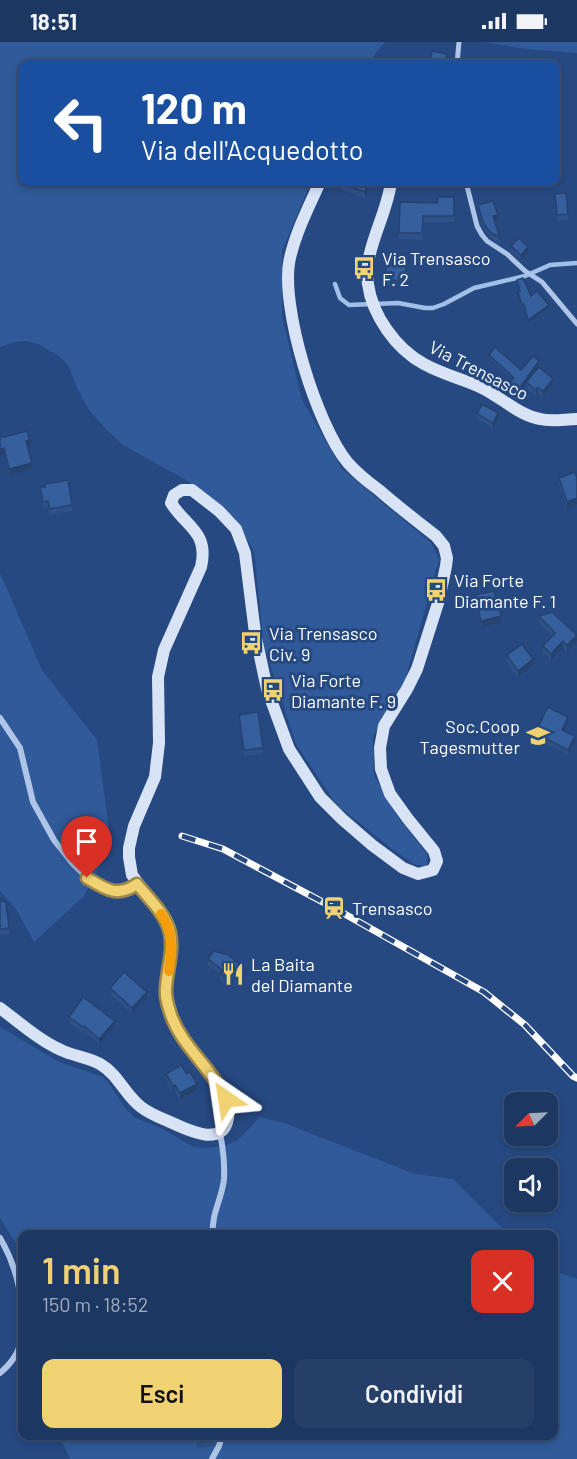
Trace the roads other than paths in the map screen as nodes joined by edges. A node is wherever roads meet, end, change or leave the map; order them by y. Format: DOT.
graph roads {
  1 [pos="459,42"];
  2 [pos="457,60"];
  3 [pos="318,186"];
  4 [pos="390,186"];
  5 [pos="467,186"];
  6 [pos="577,324"];
  7 [pos="577,419"];
  8 [pos="0,718"];
  9 [pos="137,884"];
  10 [pos="0,1008"];
  11 [pos="219,1132"];
  12 [pos="213,1230"];
  13 [pos="0,1238"];
  14 [pos="18,1286"];
  15 [pos="18,1353"];
  16 [pos="0,1373"];
  17 [pos="221,1440"];
  18 [pos="212,1459"];
  1 -- 2 [label="street"];
  3 -- 9 [label="main road"];
  4 -- 7 [label="main road, Via Trensasco"];
  5 -- 6 [label="street"];
  8 -- 9 [label="street"];
  9 -- 11 [label="main road"];
  10 -- 11 [label="main road"];
  11 -- 12 [label="street"];
  13 -- 14 [label="street"];
  15 -- 16 [label="street"];
  17 -- 18 [label="street"];
}
